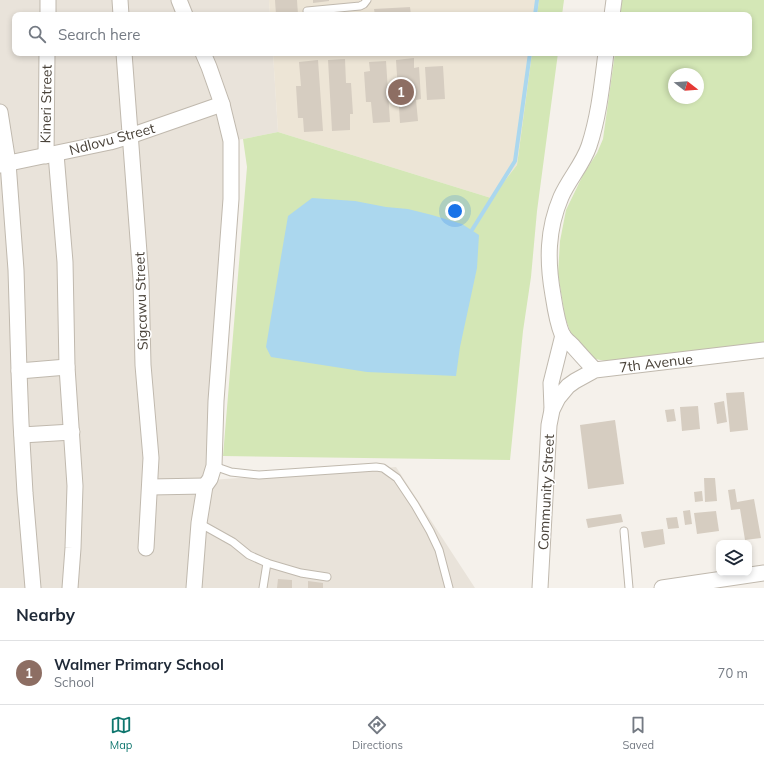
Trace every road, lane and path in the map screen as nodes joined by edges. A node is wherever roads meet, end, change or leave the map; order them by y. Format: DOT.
graph roads {
  1 [pos="48,0"];
  2 [pos="120,0"];
  3 [pos="179,0"];
  4 [pos="367,0"];
  5 [pos="614,0"];
  6 [pos="306,11"];
  7 [pos="48,12"];
  8 [pos="121,12"];
  9 [pos="184,12"];
  10 [pos="612,12"];
  11 [pos="47,56"];
  12 [pos="124,56"];
  13 [pos="204,56"];
  14 [pos="606,56"];
  15 [pos="222,104"];
  16 [pos="0,112"];
  17 [pos="130,136"];
  18 [pos="51,155"];
  19 [pos="4,164"];
  20 [pos="563,335"];
  21 [pos="764,350"];
  22 [pos="67,367"];
  23 [pos="595,370"];
  24 [pos="19,371"];
  25 [pos="555,404"];
  26 [pos="72,432"];
  27 [pos="22,435"];
  28 [pos="214,466"];
  29 [pos="150,486"];
  30 [pos="205,486"];
  31 [pos="199,523"];
  32 [pos="624,531"];
  33 [pos="146,548"];
  34 [pos="267,563"];
  35 [pos="764,573"];
  36 [pos="327,577"];
  37 [pos="33,588"];
  38 [pos="70,588"];
  39 [pos="194,588"];
  40 [pos="263,588"];
  41 [pos="449,588"];
  42 [pos="540,588"];
  43 [pos="629,588"];
  44 [pos="662,588"];
  1 -- 7 [label="street"];
  2 -- 8 [label="street"];
  3 -- 9 [label="street"];
  4 -- 6 [label="lane"];
  5 -- 10 [label="street"];
  11 -- 18 [label="street, Kineri Street"];
  12 -- 17 [label="street, Sigcawu Street"];
  13 -- 15 [label="street"];
  14 -- 20 [label="street"];
  15 -- 17 [label="street, Ndlovu Street"];
  15 -- 28 [label="street"];
  16 -- 19 [label="street"];
  17 -- 18 [label="street, Ndlovu Street"];
  17 -- 29 [label="street, Sigcawu Street"];
  18 -- 19 [label="street, Ndlovu Street"];
  18 -- 22 [label="street, Kineri Street"];
  19 -- 24 [label="street"];
  20 -- 23 [label="street"];
  20 -- 25 [label="street, Community Street"];
  21 -- 23 [label="street, 7th Avenue"];
  22 -- 24 [label="street"];
  22 -- 26 [label="street, Kineri Street"];
  23 -- 25 [label="street, 7th Avenue"];
  24 -- 27 [label="street"];
  25 -- 42 [label="street, Community Street"];
  26 -- 27 [label="street"];
  26 -- 38 [label="street, Kineri Street"];
  27 -- 37 [label="street"];
  28 -- 30 [label="street"];
  28 -- 41 [label="lane"];
  29 -- 30 [label="street"];
  29 -- 33 [label="street, Sigcawu Street"];
  30 -- 31 [label="street"];
  31 -- 34 [label="lane"];
  31 -- 39 [label="street"];
  32 -- 43 [label="lane"];
  34 -- 36 [label="lane"];
  34 -- 40 [label="lane"];
  35 -- 44 [label="street"];
}
